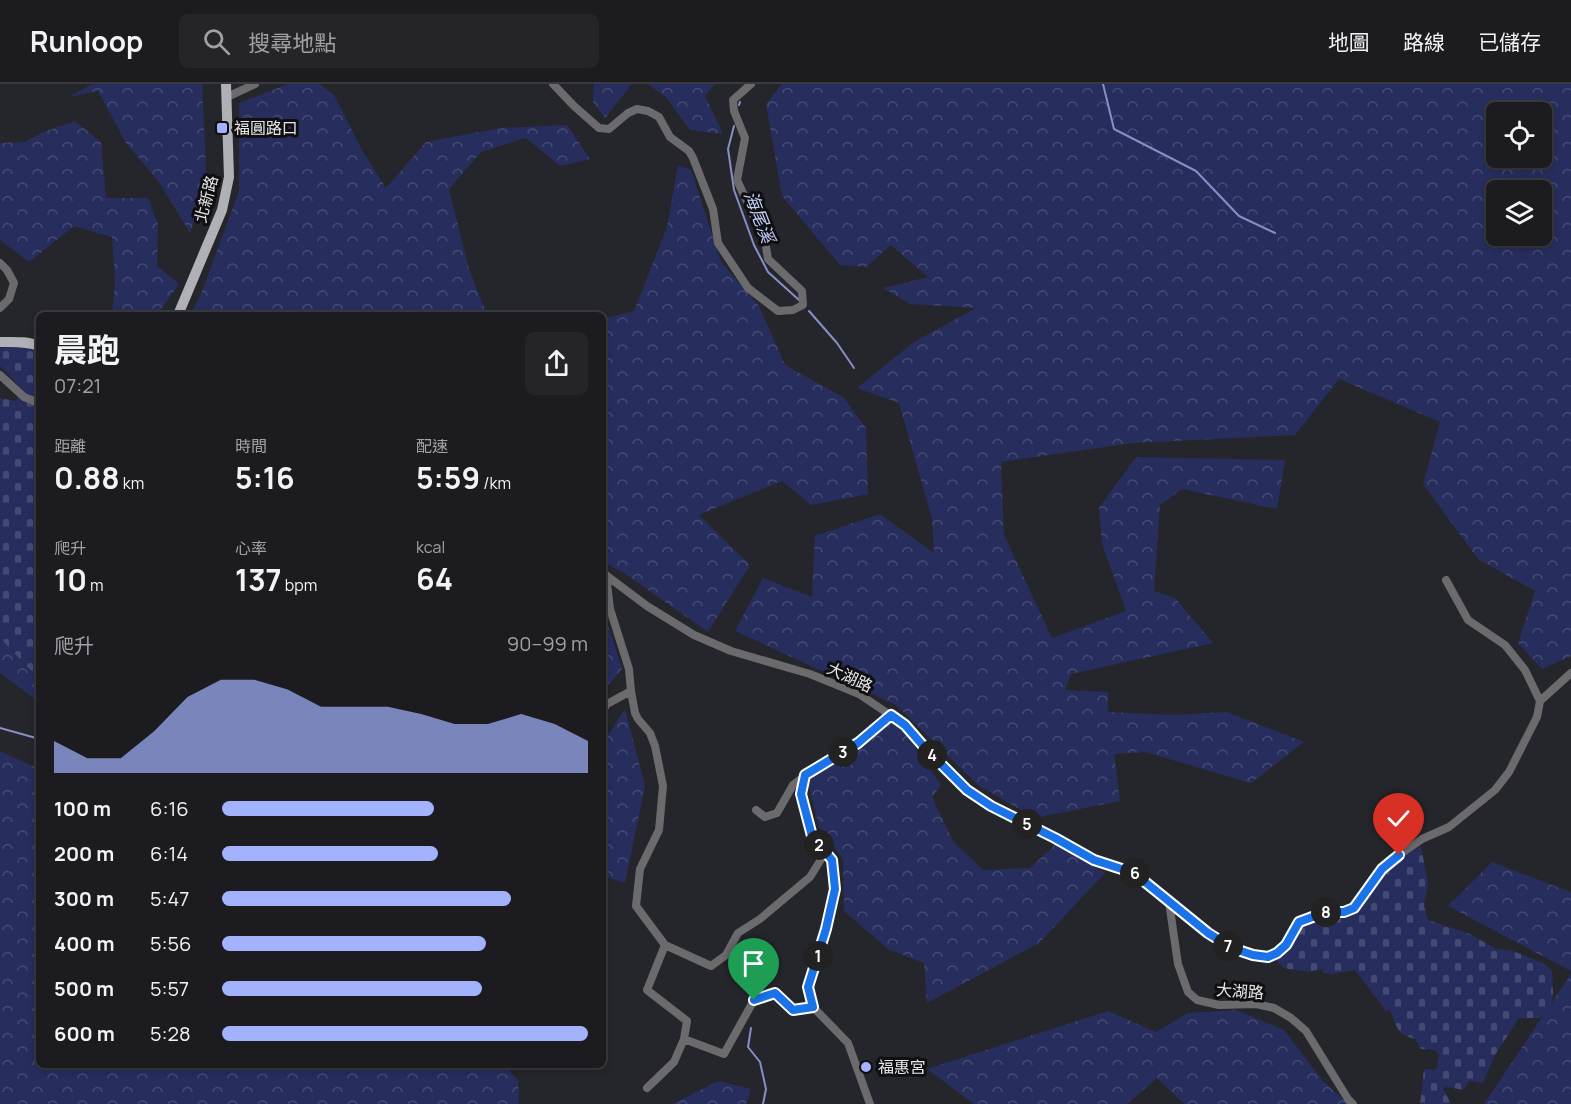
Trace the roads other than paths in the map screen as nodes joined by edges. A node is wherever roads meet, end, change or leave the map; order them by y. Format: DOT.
graph roads {
  1 [pos="226,84"];
  2 [pos="255,84"];
  3 [pos="554,84"];
  4 [pos="751,84"];
  5 [pos="227,97"];
  6 [pos="0,263"];
  7 [pos="0,308"];
  8 [pos="179,312"];
  9 [pos="0,342"];
  10 [pos="36,345"];
  11 [pos="0,375"];
  12 [pos="36,402"];
  13 [pos="606,575"];
  14 [pos="1446,580"];
  15 [pos="606,586"];
  16 [pos="1571,673"];
  17 [pos="631,691"];
  18 [pos="1540,701"];
  19 [pos="606,706"];
  20 [pos="891,715"];
  21 [pos="805,775"];
  22 [pos="756,810"];
  23 [pos="825,853"];
  24 [pos="1169,902"];
  25 [pos="665,945"];
  26 [pos="813,1007"];
  27 [pos="684,1039"];
  28 [pos="646,1088"];
  29 [pos="870,1104"];
  30 [pos="1353,1104"];
  1 -- 5 [label="main road, 北新路"];
  2 -- 5 [label="street"];
  3 -- 4 [label="street"];
  5 -- 8 [label="main road, 北新路"];
  6 -- 7 [label="street"];
  9 -- 10 [label="main road"];
  11 -- 12 [label="street"];
  13 -- 20 [label="street, 大湖路"];
  14 -- 18 [label="street"];
  15 -- 17 [label="street"];
  16 -- 18 [label="street"];
  17 -- 19 [label="street"];
  17 -- 25 [label="street"];
  18 -- 24 [label="street"];
  20 -- 21 [label="street"];
  20 -- 24 [label="street, 大湖路"];
  21 -- 22 [label="street"];
  21 -- 23 [label="street"];
  23 -- 25 [label="street"];
  23 -- 26 [label="street"];
  24 -- 30 [label="street, 大湖路"];
  25 -- 27 [label="street"];
  26 -- 27 [label="street"];
  26 -- 29 [label="street"];
  27 -- 28 [label="street"];
}
